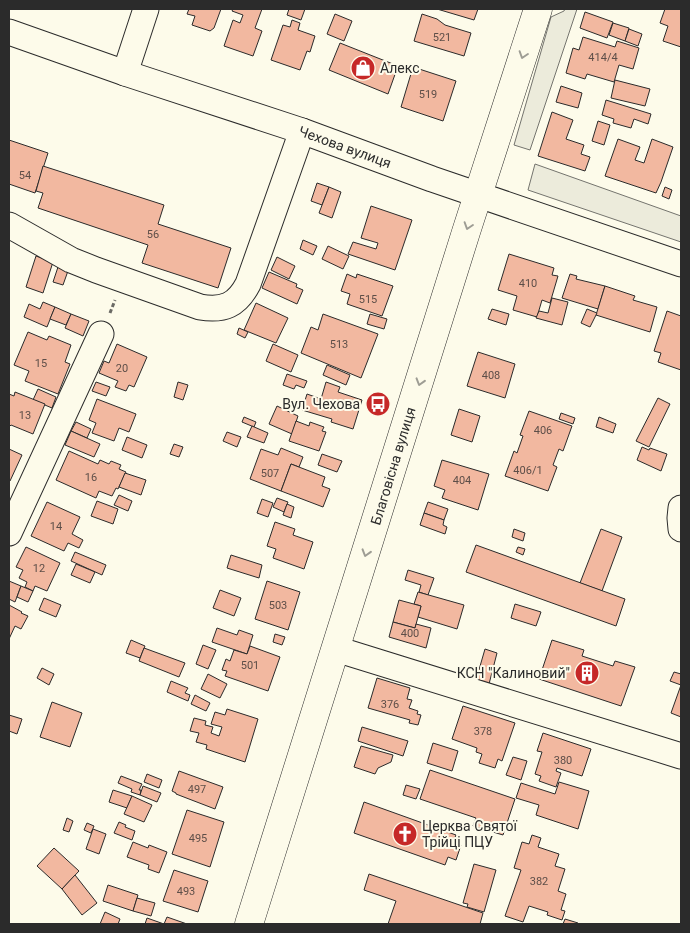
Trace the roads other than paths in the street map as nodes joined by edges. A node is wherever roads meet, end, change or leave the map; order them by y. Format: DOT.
graph roads {
  1 [pos="146,9"];
  2 [pos="538,9"];
  3 [pos="9,32"];
  4 [pos="125,73"];
  5 [pos="302,131"];
  6 [pos="478,195"];
  7 [pos="9,225"];
  8 [pos="681,264"];
  9 [pos="101,334"];
  10 [pos="681,508"];
  11 [pos="681,529"];
  12 [pos="9,534"];
  13 [pos="336,649"];
  14 [pos="681,756"];
  15 [pos="249,924"];
  1 -- 4 [label="street"];
  2 -- 6 [label="main road, Благовісна вулиця, one-way"];
  3 -- 4 [label="street, Чехова вулиця"];
  4 -- 5 [label="street, Чехова вулиця"];
  5 -- 6 [label="street, Чехова вулиця"];
  5 -- 7 [label="street"];
  6 -- 8 [label="street, Чехова вулиця"];
  6 -- 13 [label="main road, Благовісна вулиця, one-way"];
  9 -- 12 [label="street"];
  10 -- 11 [label="street"];
  13 -- 14 [label="street"];
  13 -- 15 [label="main road, Благовісна вулиця"];
}
